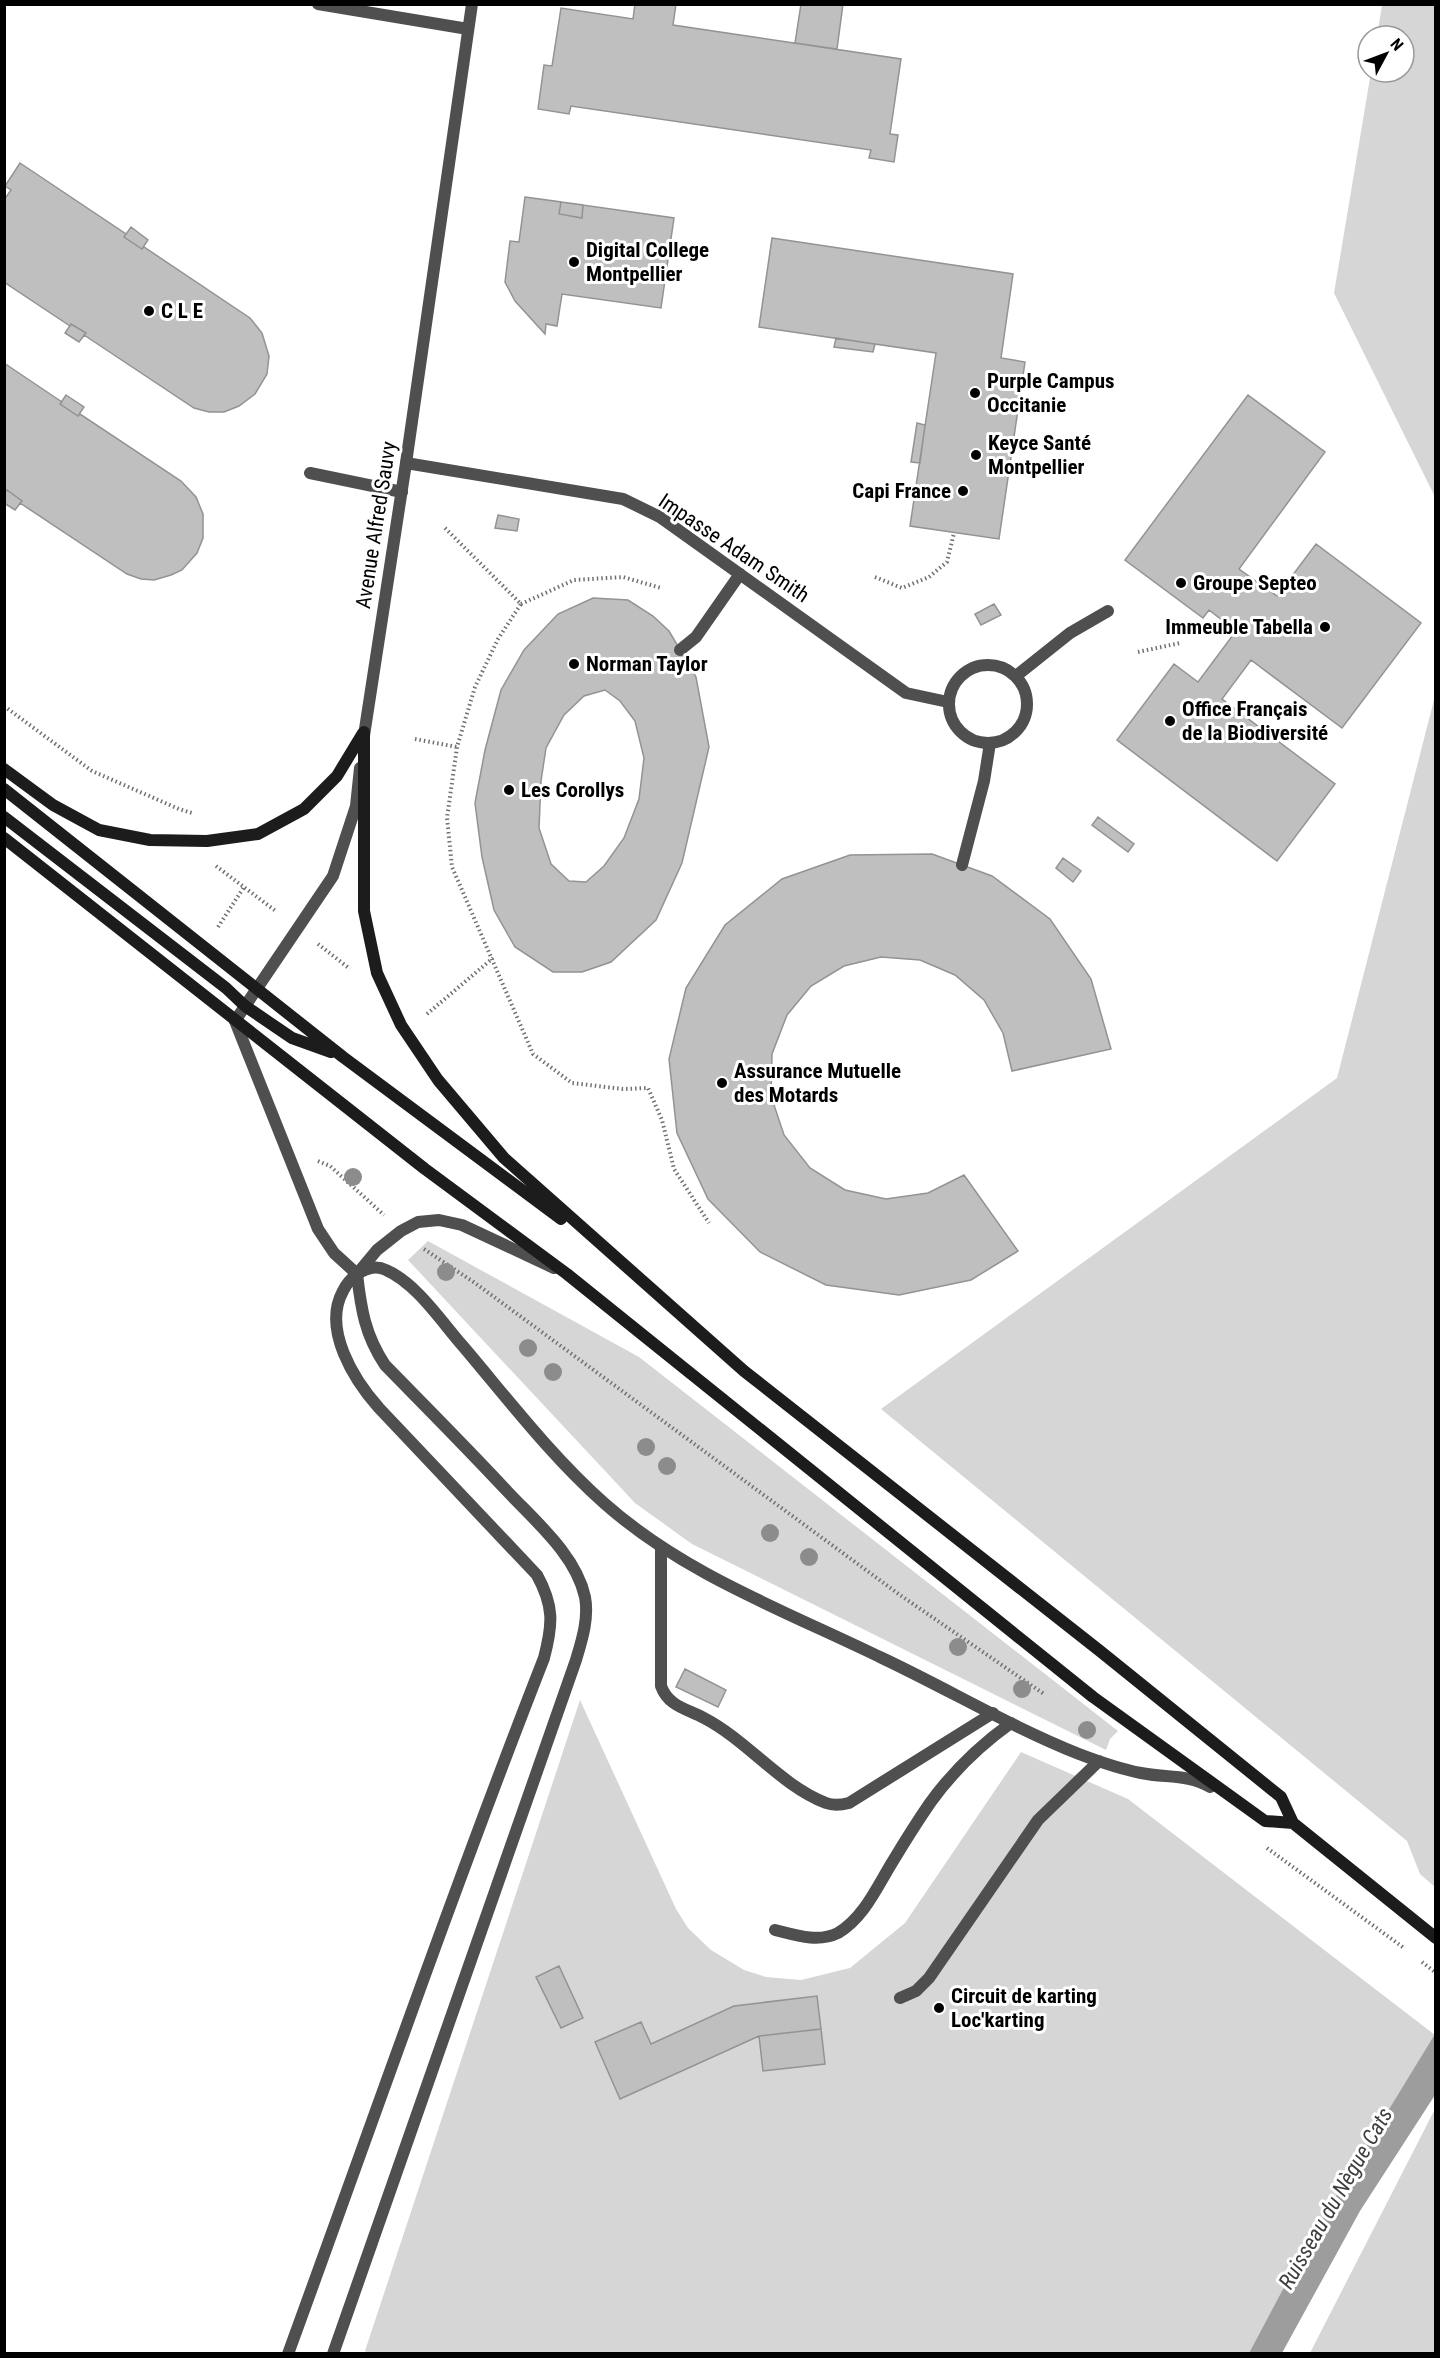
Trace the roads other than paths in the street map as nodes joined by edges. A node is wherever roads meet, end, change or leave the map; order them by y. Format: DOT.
graph roads {
  1 [pos="318,4"];
  2 [pos="472,4"];
  3 [pos="468,29"];
  4 [pos="406,463"];
  5 [pos="310,473"];
  6 [pos="402,492"];
  7 [pos="740,574"];
  8 [pos="1108,611"];
  9 [pos="680,650"];
  10 [pos="1016,676"];
  11 [pos="948,702"];
  12 [pos="364,732"];
  13 [pos="990,743"];
  14 [pos="4,769"];
  15 [pos="4,789"];
  16 [pos="4,818"];
  17 [pos="4,838"];
  18 [pos="962,865"];
  19 [pos="257,989"];
  20 [pos="245,1006"];
  21 [pos="235,1021"];
  22 [pos="343,1057"];
  23 [pos="627,1268"];
  24 [pos="357,1274"];
  25 [pos="567,1274"];
  26 [pos="662,1549"];
  27 [pos="993,1713"];
  28 [pos="1011,1723"];
  29 [pos="1099,1761"];
  30 [pos="1264,1821"];
  31 [pos="1293,1823"];
  32 [pos="775,1930"];
  33 [pos="1436,1938"];
  34 [pos="900,1998"];
  35 [pos="288,2354"];
  36 [pos="333,2354"];
  1 -- 3 [label="street"];
  2 -- 3 [label="street, Avenue Alfred Sauvy"];
  3 -- 4 [label="street, Avenue Alfred Sauvy"];
  4 -- 6 [label="street, Avenue Alfred Sauvy"];
  4 -- 7 [label="street, Impasse Adam Smith"];
  5 -- 6 [label="street"];
  6 -- 12 [label="street, Avenue Alfred Sauvy"];
  7 -- 9 [label="street"];
  7 -- 11 [label="street, Impasse Adam Smith"];
  8 -- 10 [label="street"];
  10 -- 11 [label="street"];
  10 -- 13 [label="street"];
  11 -- 13 [label="street"];
  12 -- 14 [label="main road"];
  12 -- 19 [label="street, Avenue Alfred Sauvy"];
  12 -- 23 [label="main road"];
  13 -- 18 [label="street"];
  15 -- 19 [label="main road"];
  16 -- 20 [label="main road"];
  17 -- 21 [label="main road"];
  19 -- 20 [label="street, Avenue Alfred Sauvy"];
  19 -- 22 [label="main road"];
  20 -- 21 [label="street, Avenue Alfred Sauvy"];
  20 -- 22 [label="main road"];
  21 -- 24 [label="street"];
  21 -- 25 [label="main road"];
  22 -- 23 [label="main road"];
  23 -- 31 [label="main road"];
  24 -- 25 [label="street"];
  24 -- 26 [label="street"];
  24 -- 35 [label="street"];
  24 -- 36 [label="street"];
  25 -- 30 [label="main road"];
  26 -- 27 [label="street"];
  26 -- 27 [label="street"];
  27 -- 28 [label="street"];
  28 -- 29 [label="street"];
  28 -- 32 [label="street"];
  29 -- 30 [label="street"];
  29 -- 34 [label="street"];
  30 -- 31 [label="main road"];
  31 -- 33 [label="main road"];
}
